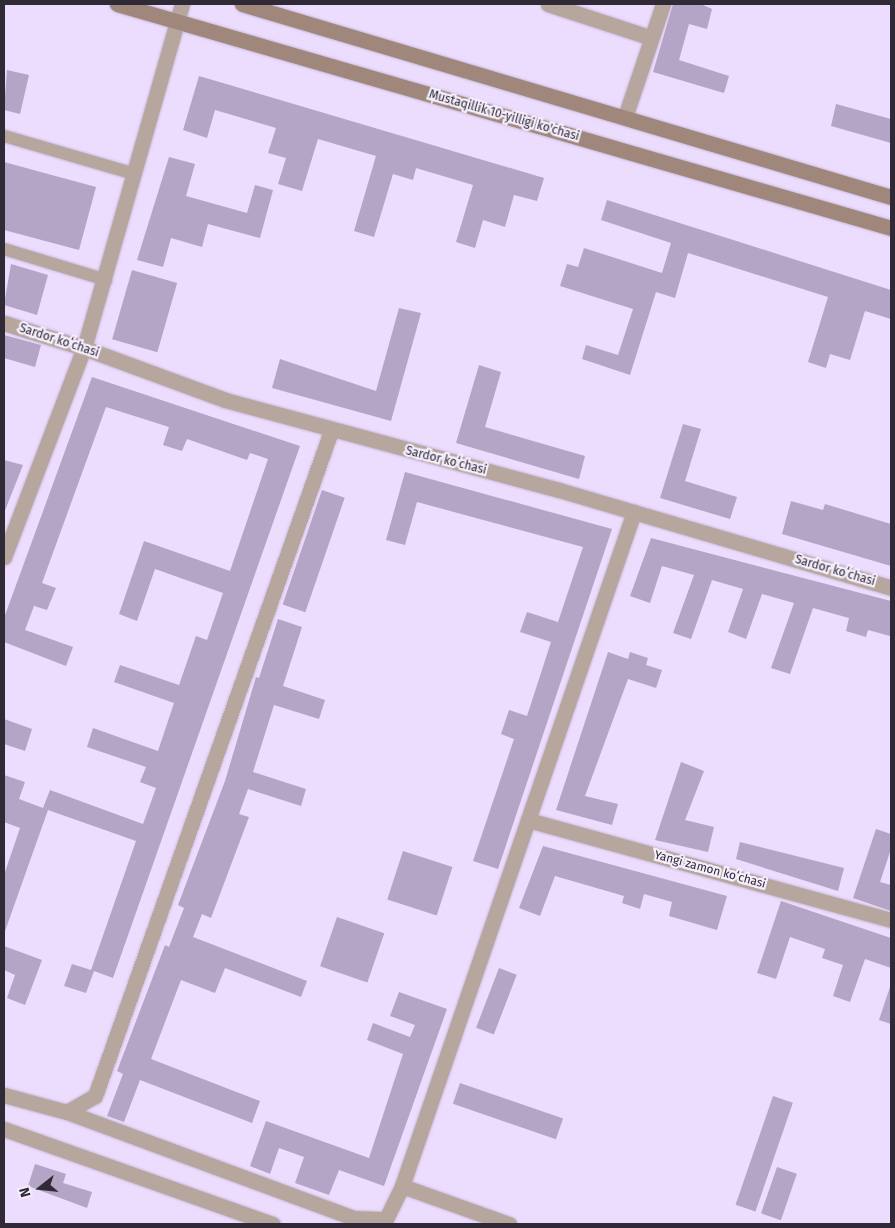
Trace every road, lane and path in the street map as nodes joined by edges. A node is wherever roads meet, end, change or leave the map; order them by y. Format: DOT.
graph roads {
  1 [pos="117,4"];
  2 [pos="182,4"];
  3 [pos="242,4"];
  4 [pos="548,4"];
  5 [pos="663,4"];
  6 [pos="177,21"];
  7 [pos="652,38"];
  8 [pos="625,117"];
  9 [pos="4,136"];
  10 [pos="135,174"];
  11 [pos="891,197"];
  12 [pos="891,228"];
  13 [pos="4,249"];
  14 [pos="106,280"];
  15 [pos="4,323"];
  16 [pos="84,348"];
  17 [pos="331,431"];
  18 [pos="634,512"];
  19 [pos="4,556"];
  20 [pos="891,588"];
  21 [pos="528,820"];
  22 [pos="891,920"];
  23 [pos="4,1095"];
  24 [pos="67,1112"];
  25 [pos="4,1129"];
  26 [pos="402,1186"];
  27 [pos="273,1224"];
  28 [pos="509,1224"];
  1 -- 6 [label="main road, Mustaqillik 10-yilligi ko'chasi"];
  2 -- 6 [label="street"];
  3 -- 8 [label="main road"];
  4 -- 7 [label="street"];
  5 -- 7 [label="street"];
  6 -- 10 [label="street"];
  6 -- 12 [label="main road, Mustaqillik 10-yilligi ko'chasi"];
  7 -- 8 [label="street"];
  8 -- 11 [label="main road"];
  9 -- 10 [label="lane"];
  10 -- 14 [label="street"];
  13 -- 14 [label="lane"];
  14 -- 16 [label="street"];
  15 -- 16 [label="street, Sardor koʻchasi"];
  16 -- 17 [label="street, Sardor koʻchasi"];
  16 -- 19 [label="street"];
  17 -- 18 [label="street, Sardor koʻchasi"];
  17 -- 24 [label="street"];
  18 -- 20 [label="street, Sardor koʻchasi"];
  18 -- 21 [label="street"];
  21 -- 22 [label="street, Yangi zamon koʻchasi"];
  21 -- 26 [label="street"];
  23 -- 24 [label="street"];
  24 -- 26 [label="street"];
  25 -- 27 [label="street"];
  26 -- 28 [label="street"];
}
